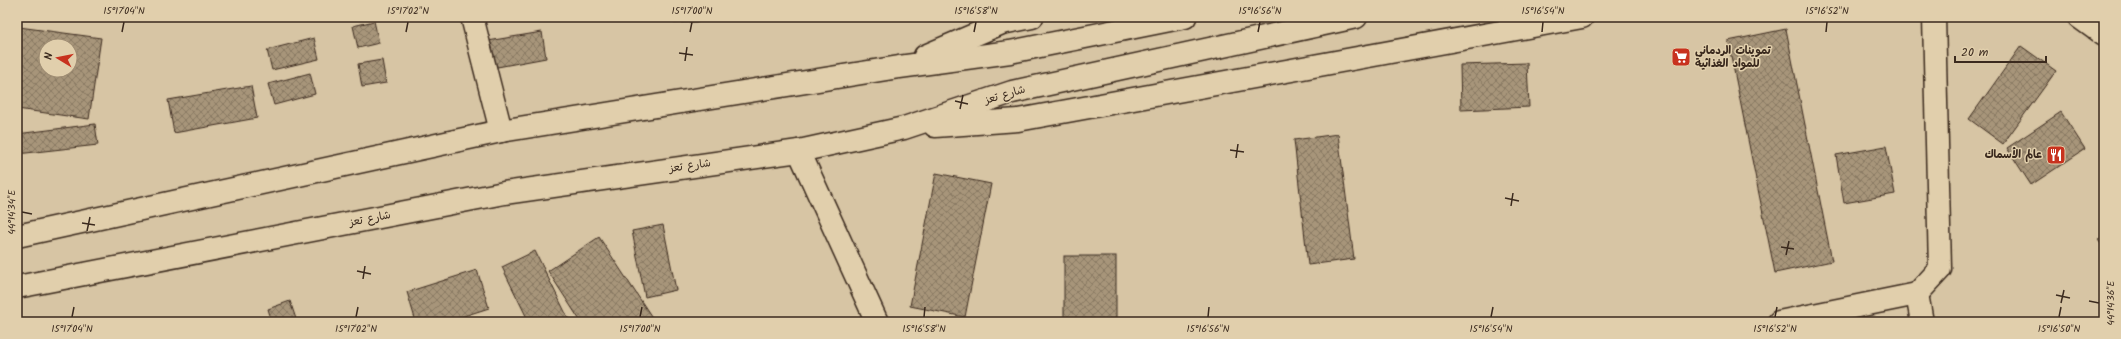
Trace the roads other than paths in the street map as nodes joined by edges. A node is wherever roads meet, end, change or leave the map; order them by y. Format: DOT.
graph roads {
  1 [pos="472,17"];
  2 [pos="1032,17"];
  3 [pos="1185,17"];
  4 [pos="1356,17"];
  5 [pos="1582,17"];
  6 [pos="1934,17"];
  7 [pos="2079,17"];
  8 [pos="2104,35"];
  9 [pos="899,67"];
  10 [pos="904,128"];
  11 [pos="501,131"];
  12 [pos="799,151"];
  13 [pos="17,236"];
  14 [pos="17,287"];
  15 [pos="1917,294"];
  16 [pos="877,322"];
  17 [pos="1779,322"];
  18 [pos="1922,322"];
  1 -- 11 [label="main road"];
  2 -- 9 [label="main road"];
  3 -- 9 [label="main road"];
  4 -- 10 [label="main road, شارع تعز"];
  5 -- 10 [label="main road"];
  6 -- 15 [label="main road"];
  7 -- 8 [label="main road"];
  9 -- 11 [label="main road"];
  10 -- 12 [label="main road, شارع تعز"];
  11 -- 13 [label="main road"];
  12 -- 14 [label="main road, شارع تعز"];
  12 -- 16 [label="main road"];
  15 -- 17 [label="main road"];
  15 -- 18 [label="main road"];
}
